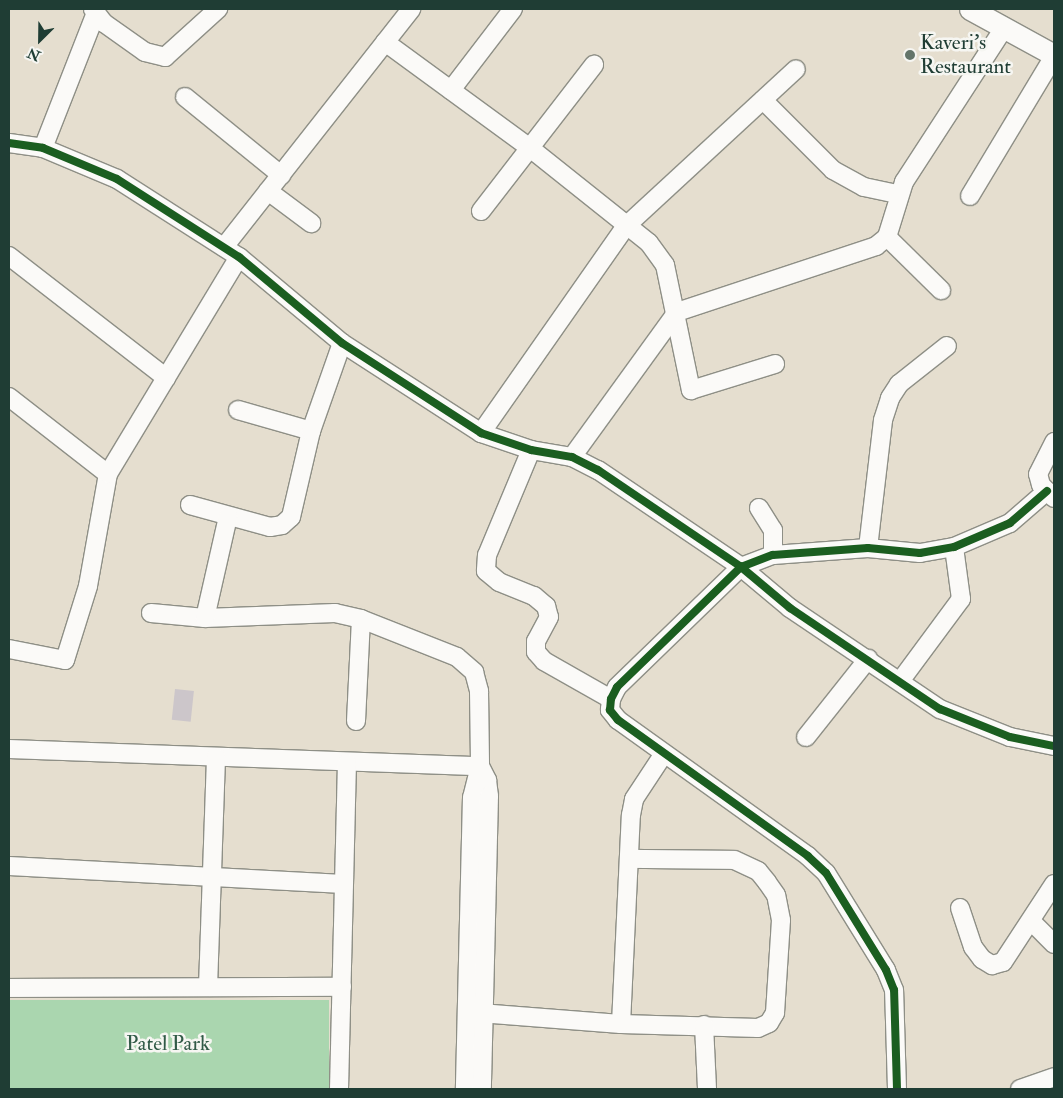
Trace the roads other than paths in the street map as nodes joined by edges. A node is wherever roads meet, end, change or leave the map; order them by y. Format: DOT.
graph roads {
  1 [pos="218,9"];
  2 [pos="412,9"];
  3 [pos="513,9"];
  4 [pos="970,9"];
  5 [pos="94,12"];
  6 [pos="996,19"];
  7 [pos="385,42"];
  8 [pos="1054,55"];
  9 [pos="594,65"];
  10 [pos="796,68"];
  11 [pos="450,90"];
  12 [pos="185,97"];
  13 [pos="763,100"];
  14 [pos="9,143"];
  15 [pos="43,148"];
  16 [pos="530,148"];
  17 [pos="281,175"];
  18 [pos="268,191"];
  19 [pos="898,194"];
  20 [pos="970,196"];
  21 [pos="481,211"];
  22 [pos="311,223"];
  23 [pos="626,226"];
  24 [pos="887,237"];
  25 [pos="224,247"];
  26 [pos="9,256"];
  27 [pos="240,257"];
  28 [pos="941,290"];
  29 [pos="677,312"];
  30 [pos="342,343"];
  31 [pos="947,346"];
  32 [pos="775,364"];
  33 [pos="166,378"];
  34 [pos="9,397"];
  35 [pos="238,410"];
  36 [pos="311,431"];
  37 [pos="481,433"];
  38 [pos="1054,442"];
  39 [pos="531,450"];
  40 [pos="572,457"];
  41 [pos="108,474"];
  42 [pos="1051,495"];
  43 [pos="190,505"];
  44 [pos="760,508"];
  45 [pos="228,516"];
  46 [pos="954,547"];
  47 [pos="868,548"];
  48 [pos="773,555"];
  49 [pos="740,567"];
  50 [pos="151,613"];
  51 [pos="205,618"];
  52 [pos="362,619"];
  53 [pos="9,649"];
  54 [pos="868,658"];
  55 [pos="901,680"];
  56 [pos="611,699"];
  57 [pos="356,721"];
  58 [pos="806,737"];
  59 [pos="1054,746"];
  60 [pos="9,749"];
  61 [pos="663,755"];
  62 [pos="216,757"];
  63 [pos="347,762"];
  64 [pos="480,766"];
  65 [pos="630,859"];
  66 [pos="9,866"];
  67 [pos="212,875"];
  68 [pos="344,884"];
  69 [pos="1054,884"];
  70 [pos="960,908"];
  71 [pos="1032,922"];
  72 [pos="1054,944"];
  73 [pos="342,987"];
  74 [pos="9,988"];
  75 [pos="208,988"];
  76 [pos="475,1013"];
  77 [pos="621,1024"];
  78 [pos="704,1026"];
  79 [pos="1054,1077"];
  80 [pos="339,1089"];
  81 [pos="465,1089"];
  82 [pos="482,1089"];
  83 [pos="707,1089"];
  84 [pos="897,1089"];
  85 [pos="1020,1089"];
  1 -- 5 [label="street"];
  2 -- 7 [label="street"];
  3 -- 11 [label="street"];
  4 -- 6 [label="street"];
  5 -- 15 [label="street"];
  6 -- 8 [label="street"];
  6 -- 19 [label="street"];
  7 -- 11 [label="street"];
  7 -- 17 [label="street"];
  8 -- 20 [label="street"];
  9 -- 16 [label="street"];
  10 -- 13 [label="street"];
  11 -- 16 [label="street"];
  12 -- 17 [label="street"];
  13 -- 19 [label="street"];
  13 -- 23 [label="street"];
  14 -- 15 [label="street"];
  15 -- 25 [label="street"];
  16 -- 21 [label="street"];
  16 -- 23 [label="street"];
  17 -- 18 [label="street"];
  18 -- 22 [label="street"];
  18 -- 25 [label="street"];
  19 -- 24 [label="street"];
  23 -- 29 [label="street"];
  23 -- 37 [label="street"];
  24 -- 28 [label="street"];
  24 -- 29 [label="street"];
  25 -- 27 [label="street"];
  26 -- 33 [label="street"];
  27 -- 30 [label="street"];
  27 -- 33 [label="street"];
  29 -- 32 [label="street"];
  29 -- 40 [label="street"];
  30 -- 36 [label="street"];
  30 -- 37 [label="street"];
  31 -- 47 [label="street"];
  33 -- 41 [label="street"];
  34 -- 41 [label="street"];
  35 -- 36 [label="street"];
  36 -- 45 [label="street"];
  37 -- 39 [label="street"];
  38 -- 42 [label="street"];
  39 -- 40 [label="street"];
  39 -- 56 [label="street"];
  40 -- 49 [label="street"];
  41 -- 53 [label="street"];
  42 -- 46 [label="street"];
  43 -- 45 [label="street"];
  44 -- 48 [label="street"];
  45 -- 51 [label="street"];
  46 -- 47 [label="street"];
  46 -- 55 [label="street"];
  47 -- 48 [label="street"];
  48 -- 49 [label="street"];
  49 -- 54 [label="street"];
  49 -- 56 [label="street"];
  50 -- 51 [label="street"];
  51 -- 52 [label="street"];
  52 -- 57 [label="street"];
  52 -- 64 [label="street"];
  54 -- 55 [label="street"];
  54 -- 58 [label="street"];
  55 -- 59 [label="street"];
  56 -- 61 [label="street"];
  60 -- 62 [label="street"];
  61 -- 65 [label="street"];
  61 -- 84 [label="street"];
  62 -- 63 [label="street"];
  62 -- 67 [label="street"];
  63 -- 64 [label="street"];
  63 -- 68 [label="street"];
  64 -- 76 [label="street"];
  65 -- 77 [label="street"];
  65 -- 78 [label="street"];
  66 -- 67 [label="street"];
  67 -- 68 [label="street"];
  67 -- 75 [label="street"];
  68 -- 73 [label="street"];
  69 -- 71 [label="street"];
  70 -- 71 [label="street"];
  71 -- 72 [label="street"];
  73 -- 75 [label="street"];
  73 -- 80 [label="street"];
  74 -- 75 [label="street"];
  76 -- 77 [label="street"];
  76 -- 81 [label="street"];
  76 -- 82 [label="street"];
  77 -- 78 [label="street"];
  78 -- 83 [label="street"];
  79 -- 85 [label="street"];
}
